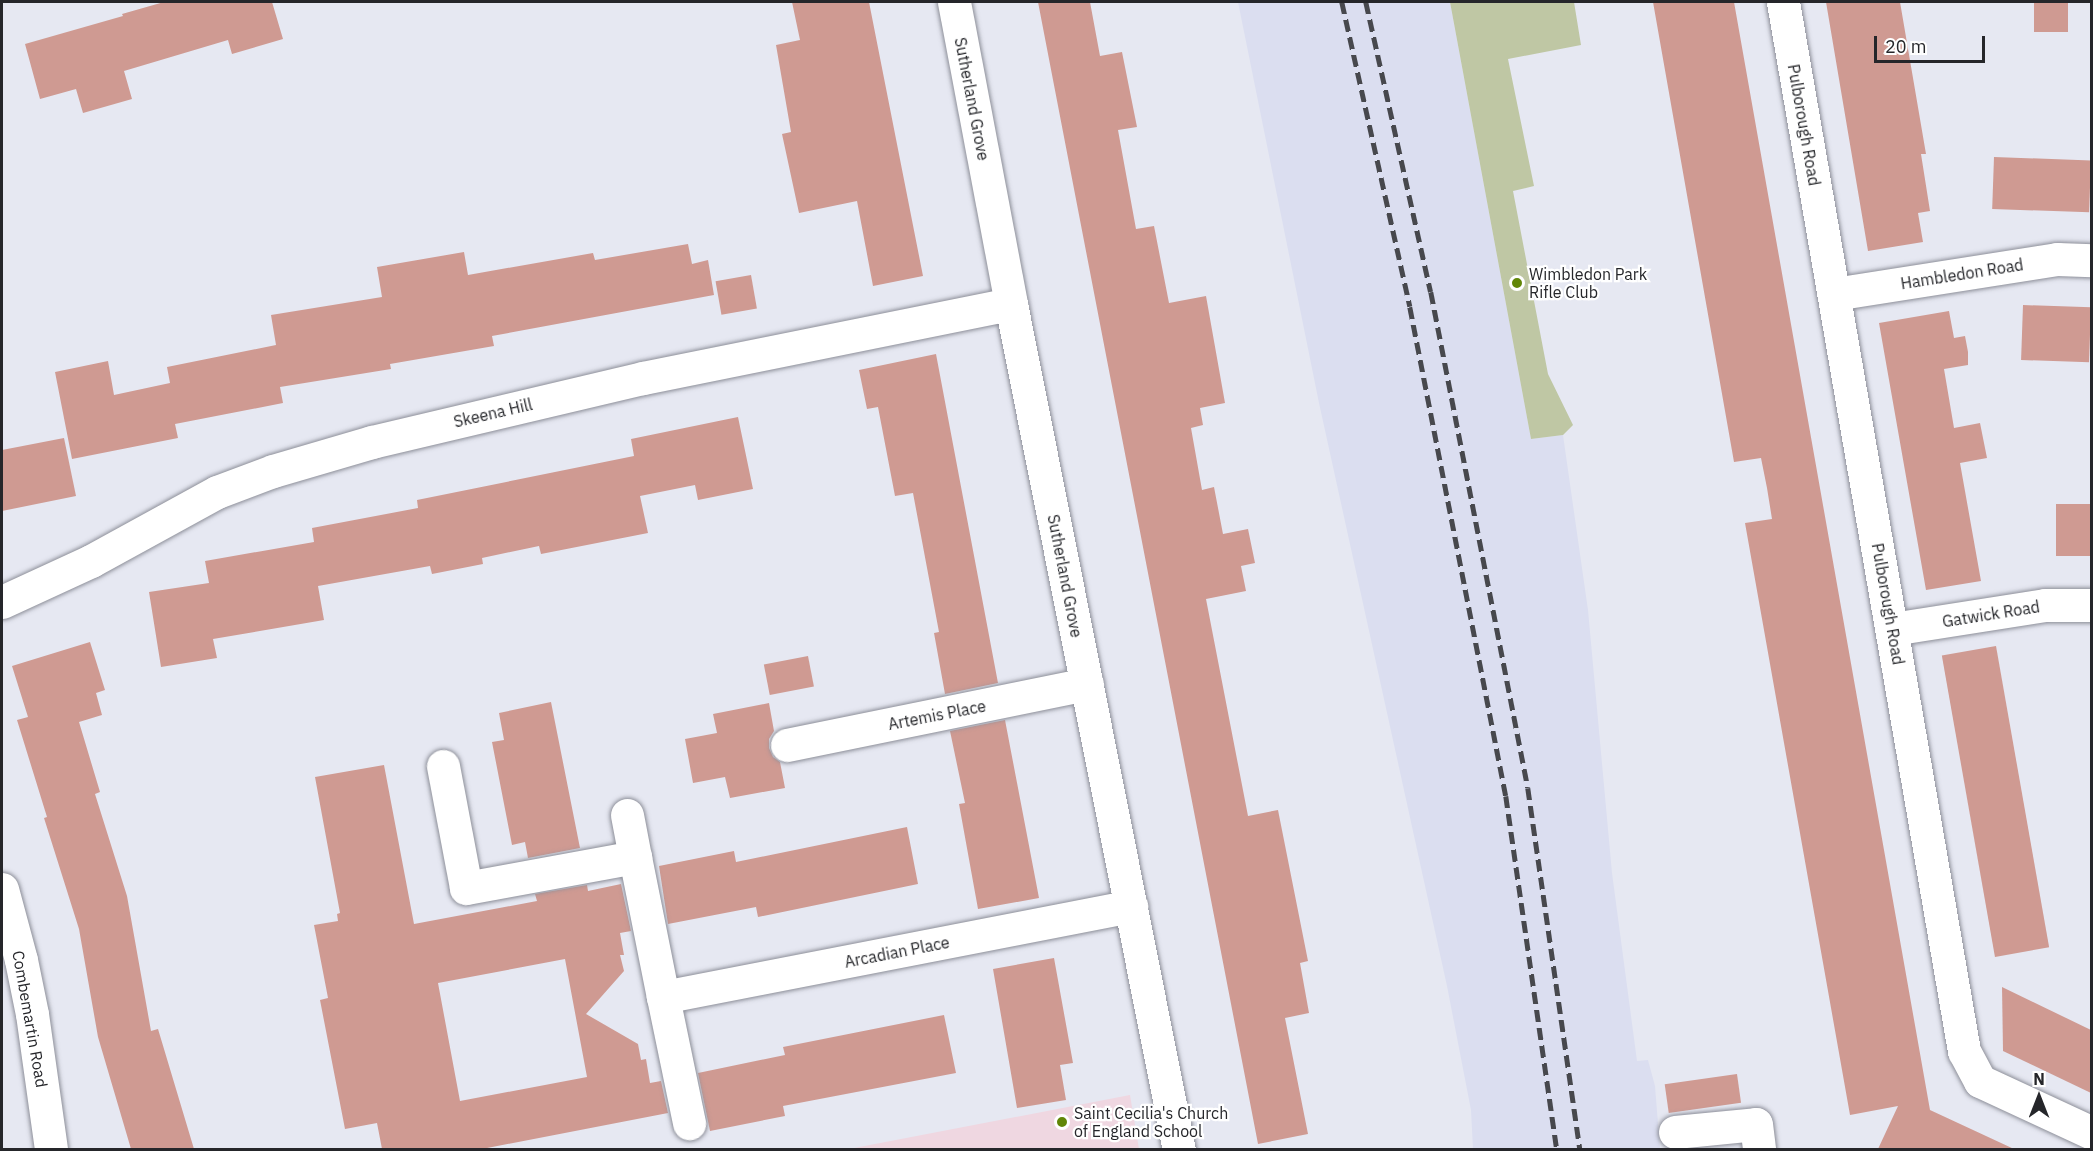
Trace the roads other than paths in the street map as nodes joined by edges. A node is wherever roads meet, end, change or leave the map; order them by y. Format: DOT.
graph roads {
  1 [pos="954,2"];
  2 [pos="1783,2"];
  3 [pos="2091,260"];
  4 [pos="1834,294"];
  5 [pos="1011,304"];
  6 [pos="2,602"];
  7 [pos="2091,605"];
  8 [pos="1892,629"];
  9 [pos="1087,684"];
  10 [pos="787,745"];
  11 [pos="443,766"];
  12 [pos="627,815"];
  13 [pos="635,857"];
  14 [pos="2,889"];
  15 [pos="1131,906"];
  16 [pos="663,997"];
  17 [pos="689,1122"];
  18 [pos="1675,1132"];
  19 [pos="2091,1133"];
  20 [pos="51,1149"];
  21 [pos="1174,1149"];
  22 [pos="1759,1149"];
  1 -- 5 [label="street, Sutherland Grove"];
  2 -- 4 [label="street, Pulborough Road"];
  3 -- 4 [label="street, Hambledon Road"];
  4 -- 8 [label="street, Pulborough Road"];
  5 -- 6 [label="street, Skeena Hill"];
  5 -- 9 [label="street, Sutherland Grove"];
  7 -- 8 [label="street, Gatwick Road"];
  8 -- 19 [label="street, Pulborough Road"];
  9 -- 10 [label="street, Artemis Place"];
  9 -- 15 [label="street, Sutherland Grove"];
  11 -- 13 [label="street"];
  12 -- 13 [label="street"];
  13 -- 16 [label="street"];
  14 -- 20 [label="street, Combemartin Road"];
  15 -- 16 [label="street, Arcadian Place"];
  15 -- 21 [label="street, Sutherland Grove"];
  16 -- 17 [label="street"];
  18 -- 22 [label="street"];
}
